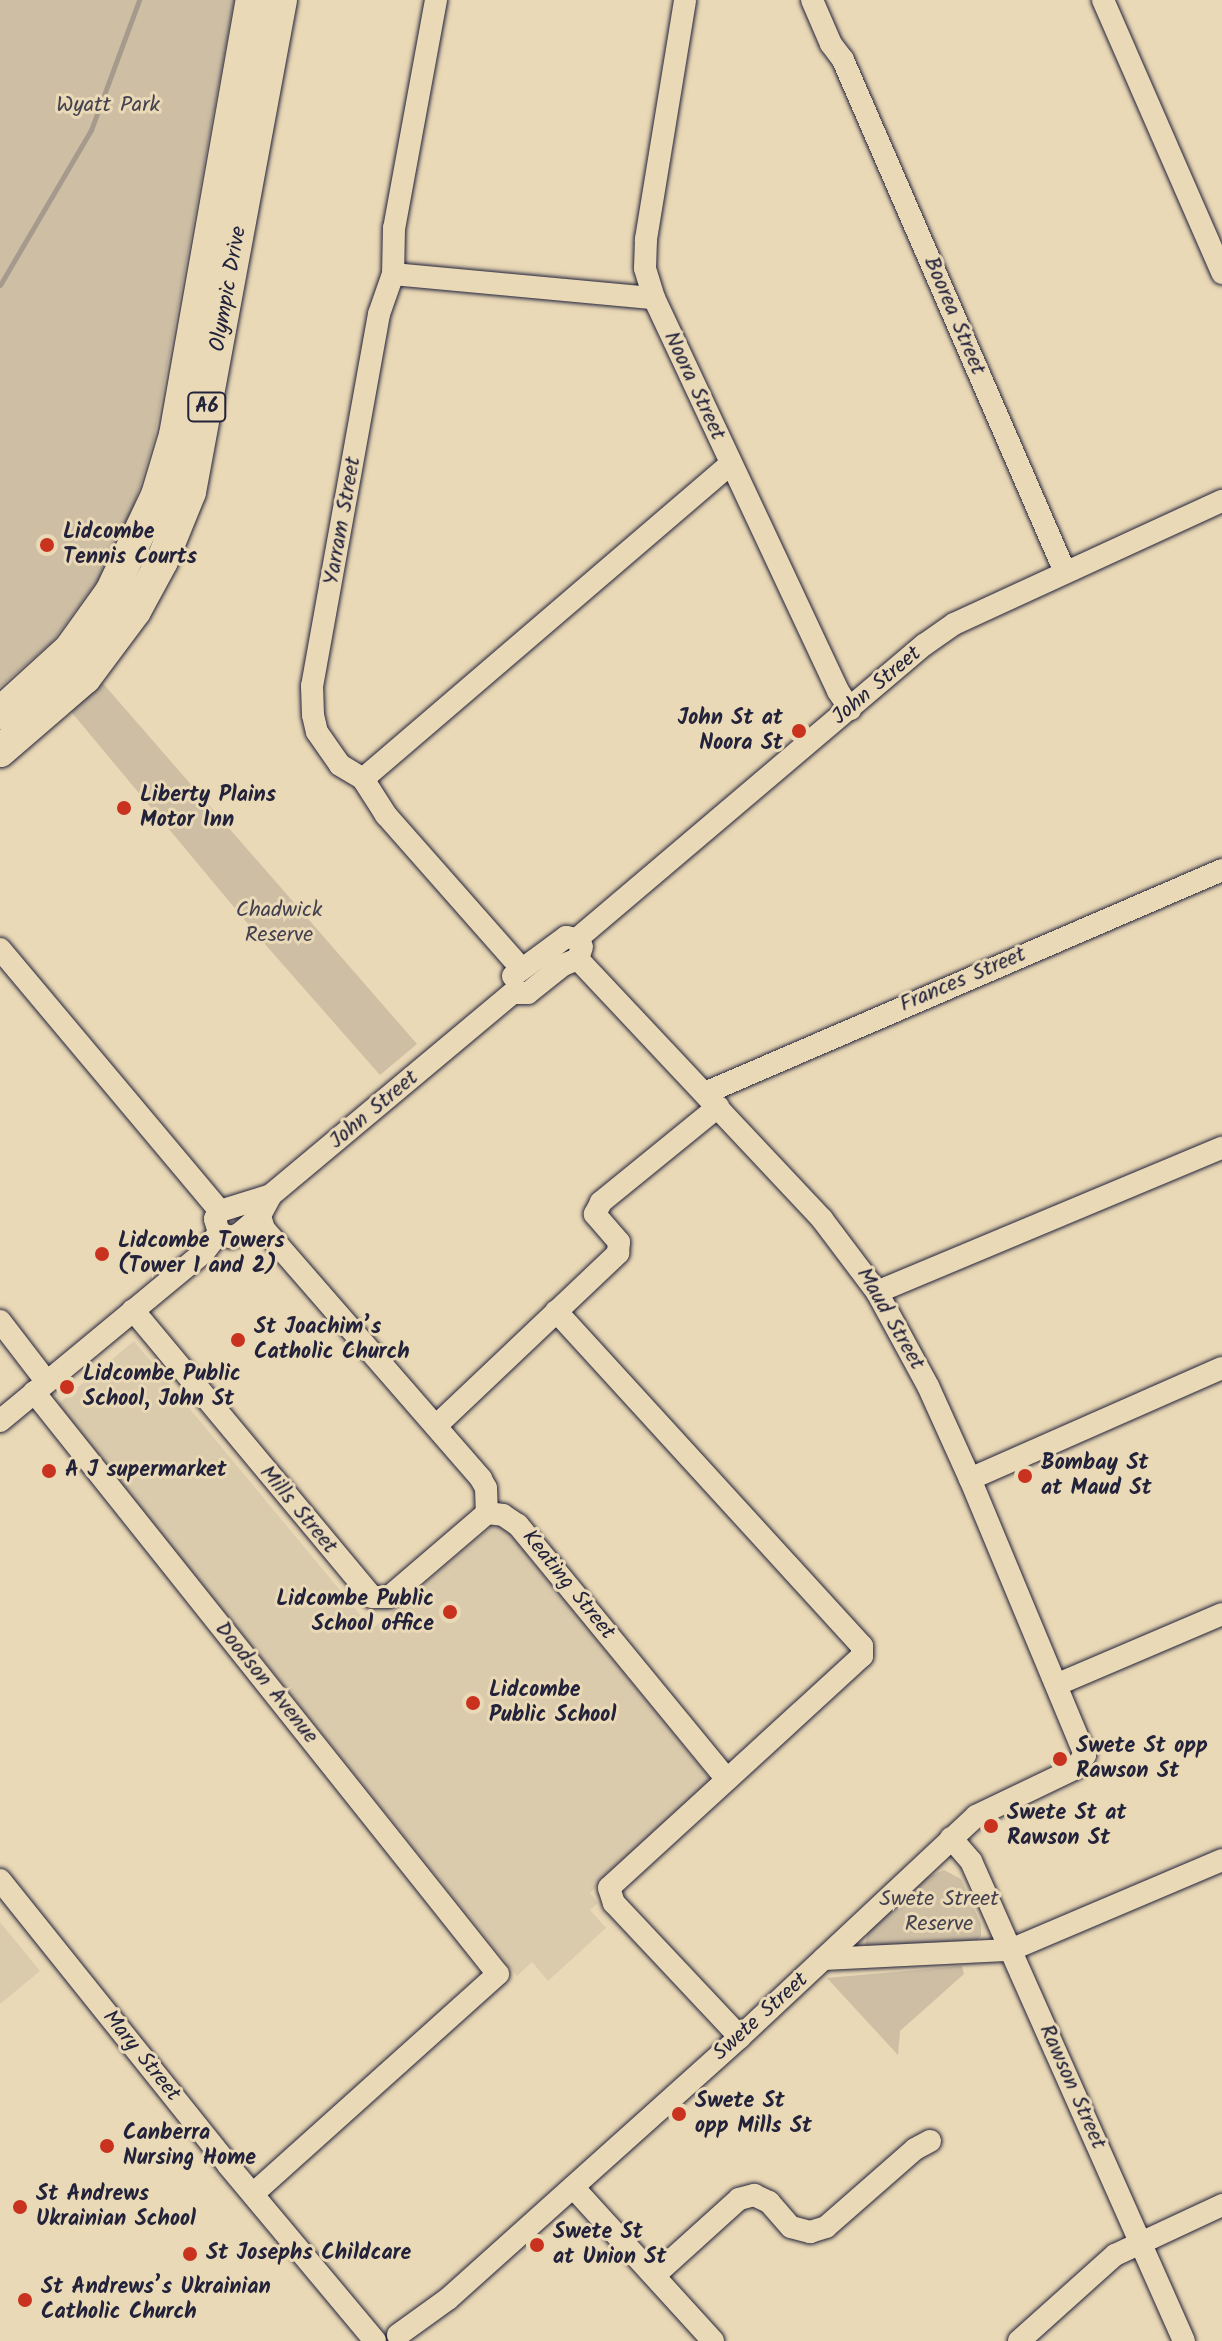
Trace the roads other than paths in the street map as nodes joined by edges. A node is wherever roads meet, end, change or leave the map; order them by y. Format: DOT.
graph roads {
  1 [pos="252,0"];
  2 [pos="281,0"];
  3 [pos="436,0"];
  4 [pos="685,0"];
  5 [pos="812,0"];
  6 [pos="825,0"];
  7 [pos="1103,0"];
  8 [pos="843,60"];
  9 [pos="1222,273"];
  10 [pos="393,274"];
  11 [pos="654,298"];
  12 [pos="730,464"];
  13 [pos="1222,501"];
  14 [pos="1065,572"];
  15 [pos="850,709"];
  16 [pos="0,713"];
  17 [pos="0,751"];
  18 [pos="363,779"];
  19 [pos="1222,870"];
  20 [pos="0,949"];
  21 [pos="578,949"];
  22 [pos="522,969"];
  23 [pos="513,993"];
  24 [pos="712,1100"];
  25 [pos="1222,1148"];
  26 [pos="271,1195"];
  27 [pos="260,1216"];
  28 [pos="224,1217"];
  29 [pos="877,1292"];
  30 [pos="133,1310"];
  31 [pos="556,1311"];
  32 [pos="0,1321"];
  33 [pos="1222,1368"];
  34 [pos="40,1387"];
  35 [pos="0,1421"];
  36 [pos="437,1425"];
  37 [pos="970,1479"];
  38 [pos="487,1513"];
  39 [pos="1222,1614"];
  40 [pos="1058,1684"];
  41 [pos="1085,1755"];
  42 [pos="727,1779"];
  43 [pos="951,1838"];
  44 [pos="1222,1860"];
  45 [pos="0,1880"];
  46 [pos="1010,1950"];
  47 [pos="824,1959"];
  48 [pos="740,2037"];
  49 [pos="930,2141"];
  50 [pos="573,2187"];
  51 [pos="253,2194"];
  52 [pos="1222,2205"];
  53 [pos="1141,2240"];
  54 [pos="656,2274"];
  55 [pos="394,2339"];
  56 [pos="713,2341"];
  57 [pos="1019,2341"];
  58 [pos="1184,2341"];
  1 -- 16 [label="highway, Olympic Drive / A6"];
  2 -- 17 [label="highway, Olympic Drive / A6"];
  3 -- 10 [label="street, Yarram Street"];
  4 -- 11 [label="street, Noora Street"];
  5 -- 8 [label="street, Boorea Street"];
  6 -- 8 [label="street, Boorea Street"];
  7 -- 9 [label="street"];
  8 -- 14 [label="street, Boorea Street"];
  10 -- 11 [label="street"];
  10 -- 18 [label="street, Yarram Street"];
  11 -- 12 [label="street, Noora Street"];
  12 -- 15 [label="street, Noora Street"];
  12 -- 18 [label="street"];
  13 -- 14 [label="street, John Street"];
  14 -- 15 [label="street, John Street"];
  15 -- 21 [label="street, John Street"];
  18 -- 22 [label="street, Yarram Street"];
  19 -- 24 [label="street, Frances Street"];
  20 -- 28 [label="street"];
  21 -- 22 [label="street"];
  21 -- 23 [label="street"];
  21 -- 24 [label="street, Maud Street"];
  22 -- 23 [label="street"];
  23 -- 26 [label="street, John Street"];
  24 -- 29 [label="street, Maud Street"];
  24 -- 31 [label="street, Frances Street"];
  25 -- 29 [label="street"];
  26 -- 27 [label="street, John Street"];
  26 -- 28 [label="street, John Street"];
  27 -- 28 [label="street, John Street"];
  27 -- 36 [label="street"];
  28 -- 30 [label="street, John Street"];
  29 -- 37 [label="street, Maud Street"];
  30 -- 34 [label="street, John Street"];
  30 -- 38 [label="street, Mills Street"];
  31 -- 36 [label="street"];
  31 -- 42 [label="street"];
  32 -- 34 [label="street, Doodson Avenue"];
  33 -- 37 [label="street"];
  34 -- 35 [label="street, John Street"];
  34 -- 51 [label="street, Doodson Avenue"];
  36 -- 38 [label="street"];
  37 -- 40 [label="street, Maud Street"];
  38 -- 42 [label="street, Keating Street"];
  39 -- 40 [label="street"];
  40 -- 41 [label="street, Maud Street"];
  41 -- 43 [label="street, Swete Street"];
  42 -- 48 [label="street"];
  43 -- 46 [label="street, Rawson Street"];
  43 -- 47 [label="street, Swete Street"];
  44 -- 46 [label="street"];
  45 -- 51 [label="street, Mary Street"];
  46 -- 47 [label="street"];
  46 -- 53 [label="street, Rawson Street"];
  47 -- 48 [label="street, Swete Street"];
  48 -- 50 [label="street, Swete Street"];
  49 -- 54 [label="street"];
  50 -- 54 [label="street"];
  50 -- 55 [label="street, Swete Street"];
  51 -- 55 [label="street, Mary Street"];
  52 -- 53 [label="street"];
  53 -- 57 [label="street"];
  53 -- 58 [label="street, Rawson Street"];
  54 -- 56 [label="street"];
}
